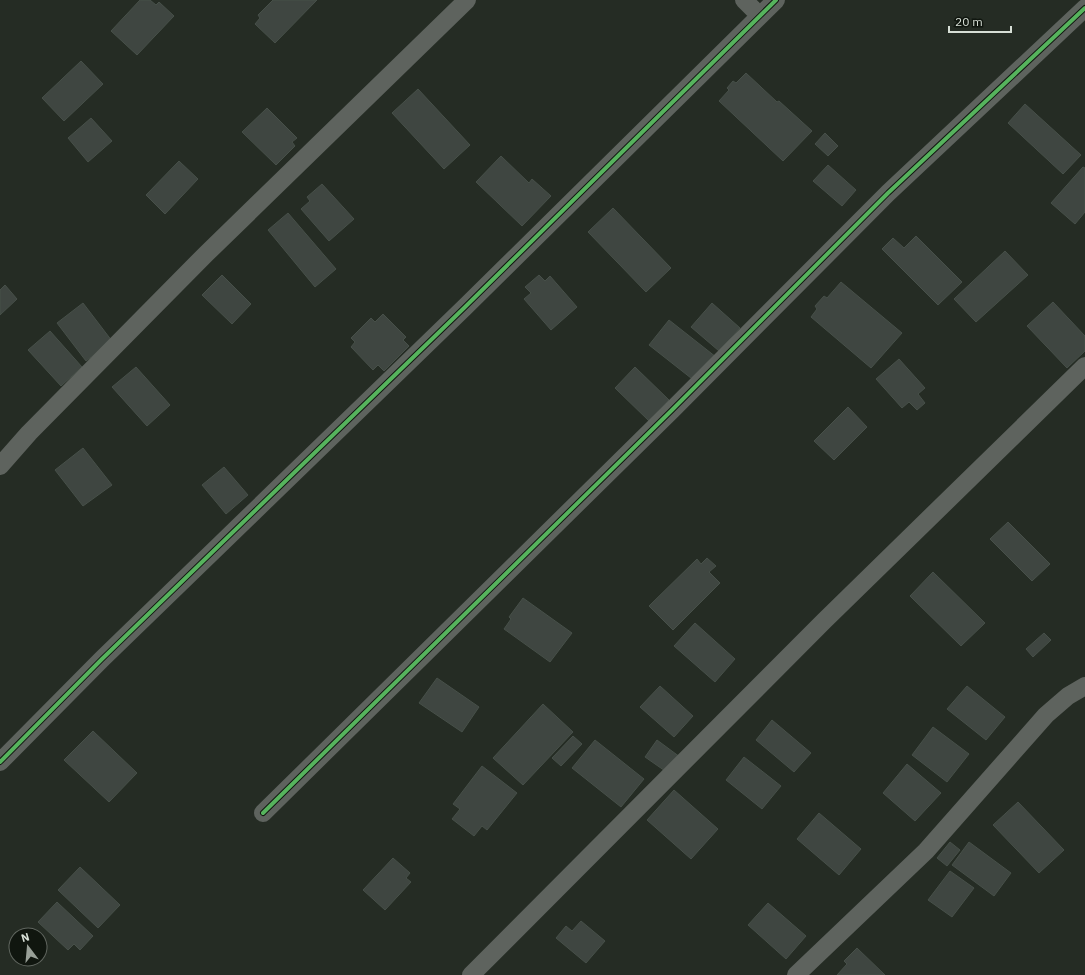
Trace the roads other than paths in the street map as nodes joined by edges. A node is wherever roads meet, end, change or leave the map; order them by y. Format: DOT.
graph roads {
  1 [pos="467,0"];
  2 [pos="744,0"];
  3 [pos="776,0"];
  4 [pos="1085,8"];
  5 [pos="759,16"];
  6 [pos="1085,366"];
  7 [pos="0,466"];
  8 [pos="1085,686"];
  9 [pos="0,762"];
  10 [pos="263,813"];
  11 [pos="471,975"];
  12 [pos="796,975"];
  1 -- 7 [label="street"];
  2 -- 5 [label="street"];
  3 -- 5 [label="street"];
  4 -- 10 [label="street"];
  5 -- 9 [label="street"];
  6 -- 11 [label="street"];
  8 -- 12 [label="street"];
}
